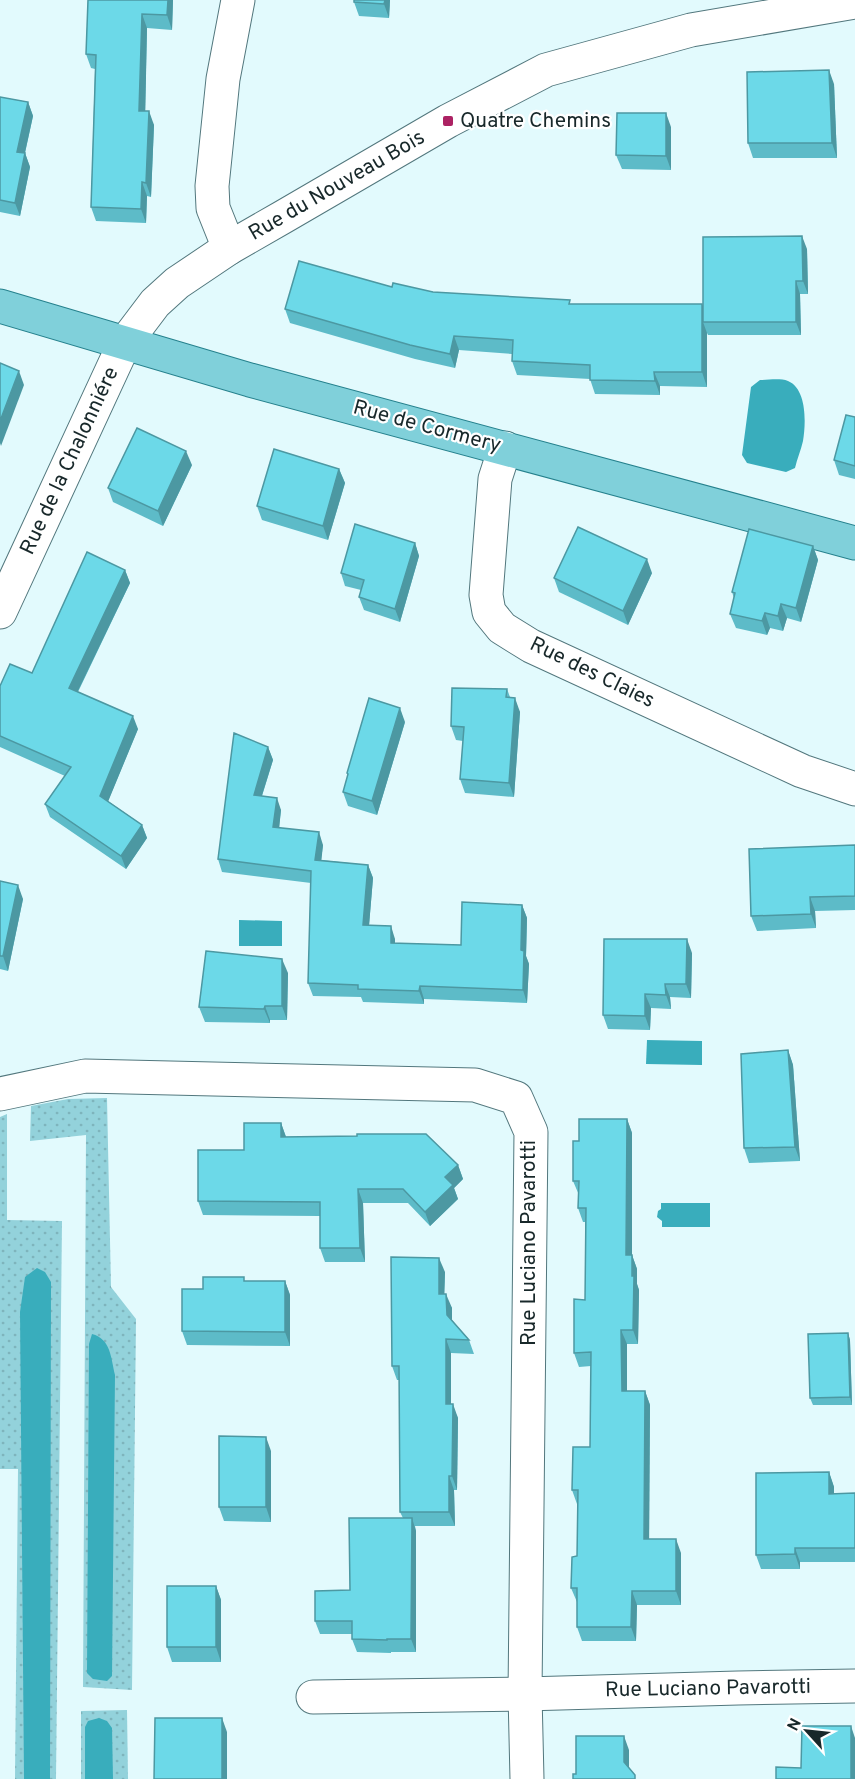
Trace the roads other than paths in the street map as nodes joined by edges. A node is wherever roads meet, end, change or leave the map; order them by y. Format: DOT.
graph roads {
  1 [pos="238,0"];
  2 [pos="855,2"];
  3 [pos="229,248"];
  4 [pos="0,306"];
  5 [pos="124,344"];
  6 [pos="505,448"];
  7 [pos="855,543"];
  8 [pos="0,612"];
  9 [pos="855,789"];
  10 [pos="0,1094"];
  11 [pos="855,1686"];
  12 [pos="525,1694"];
  13 [pos="312,1697"];
  14 [pos="527,1779"];
  1 -- 3 [label="street"];
  2 -- 3 [label="street, Rue du Nouveau Bois"];
  3 -- 5 [label="street, Rue du Nouveau Bois"];
  4 -- 5 [label="main road, Rue de Cormery"];
  5 -- 6 [label="main road, Rue de Cormery"];
  5 -- 8 [label="street, Rue de la Chalonniére"];
  6 -- 7 [label="main road, Rue de Cormery"];
  6 -- 9 [label="street, Rue des Claies"];
  10 -- 12 [label="street, Rue Luciano Pavarotti"];
  11 -- 12 [label="street, Rue Luciano Pavarotti"];
  12 -- 13 [label="street, Rue Luciano Pavarotti"];
  12 -- 14 [label="street, Rue Luciano Pavarotti"];
}
